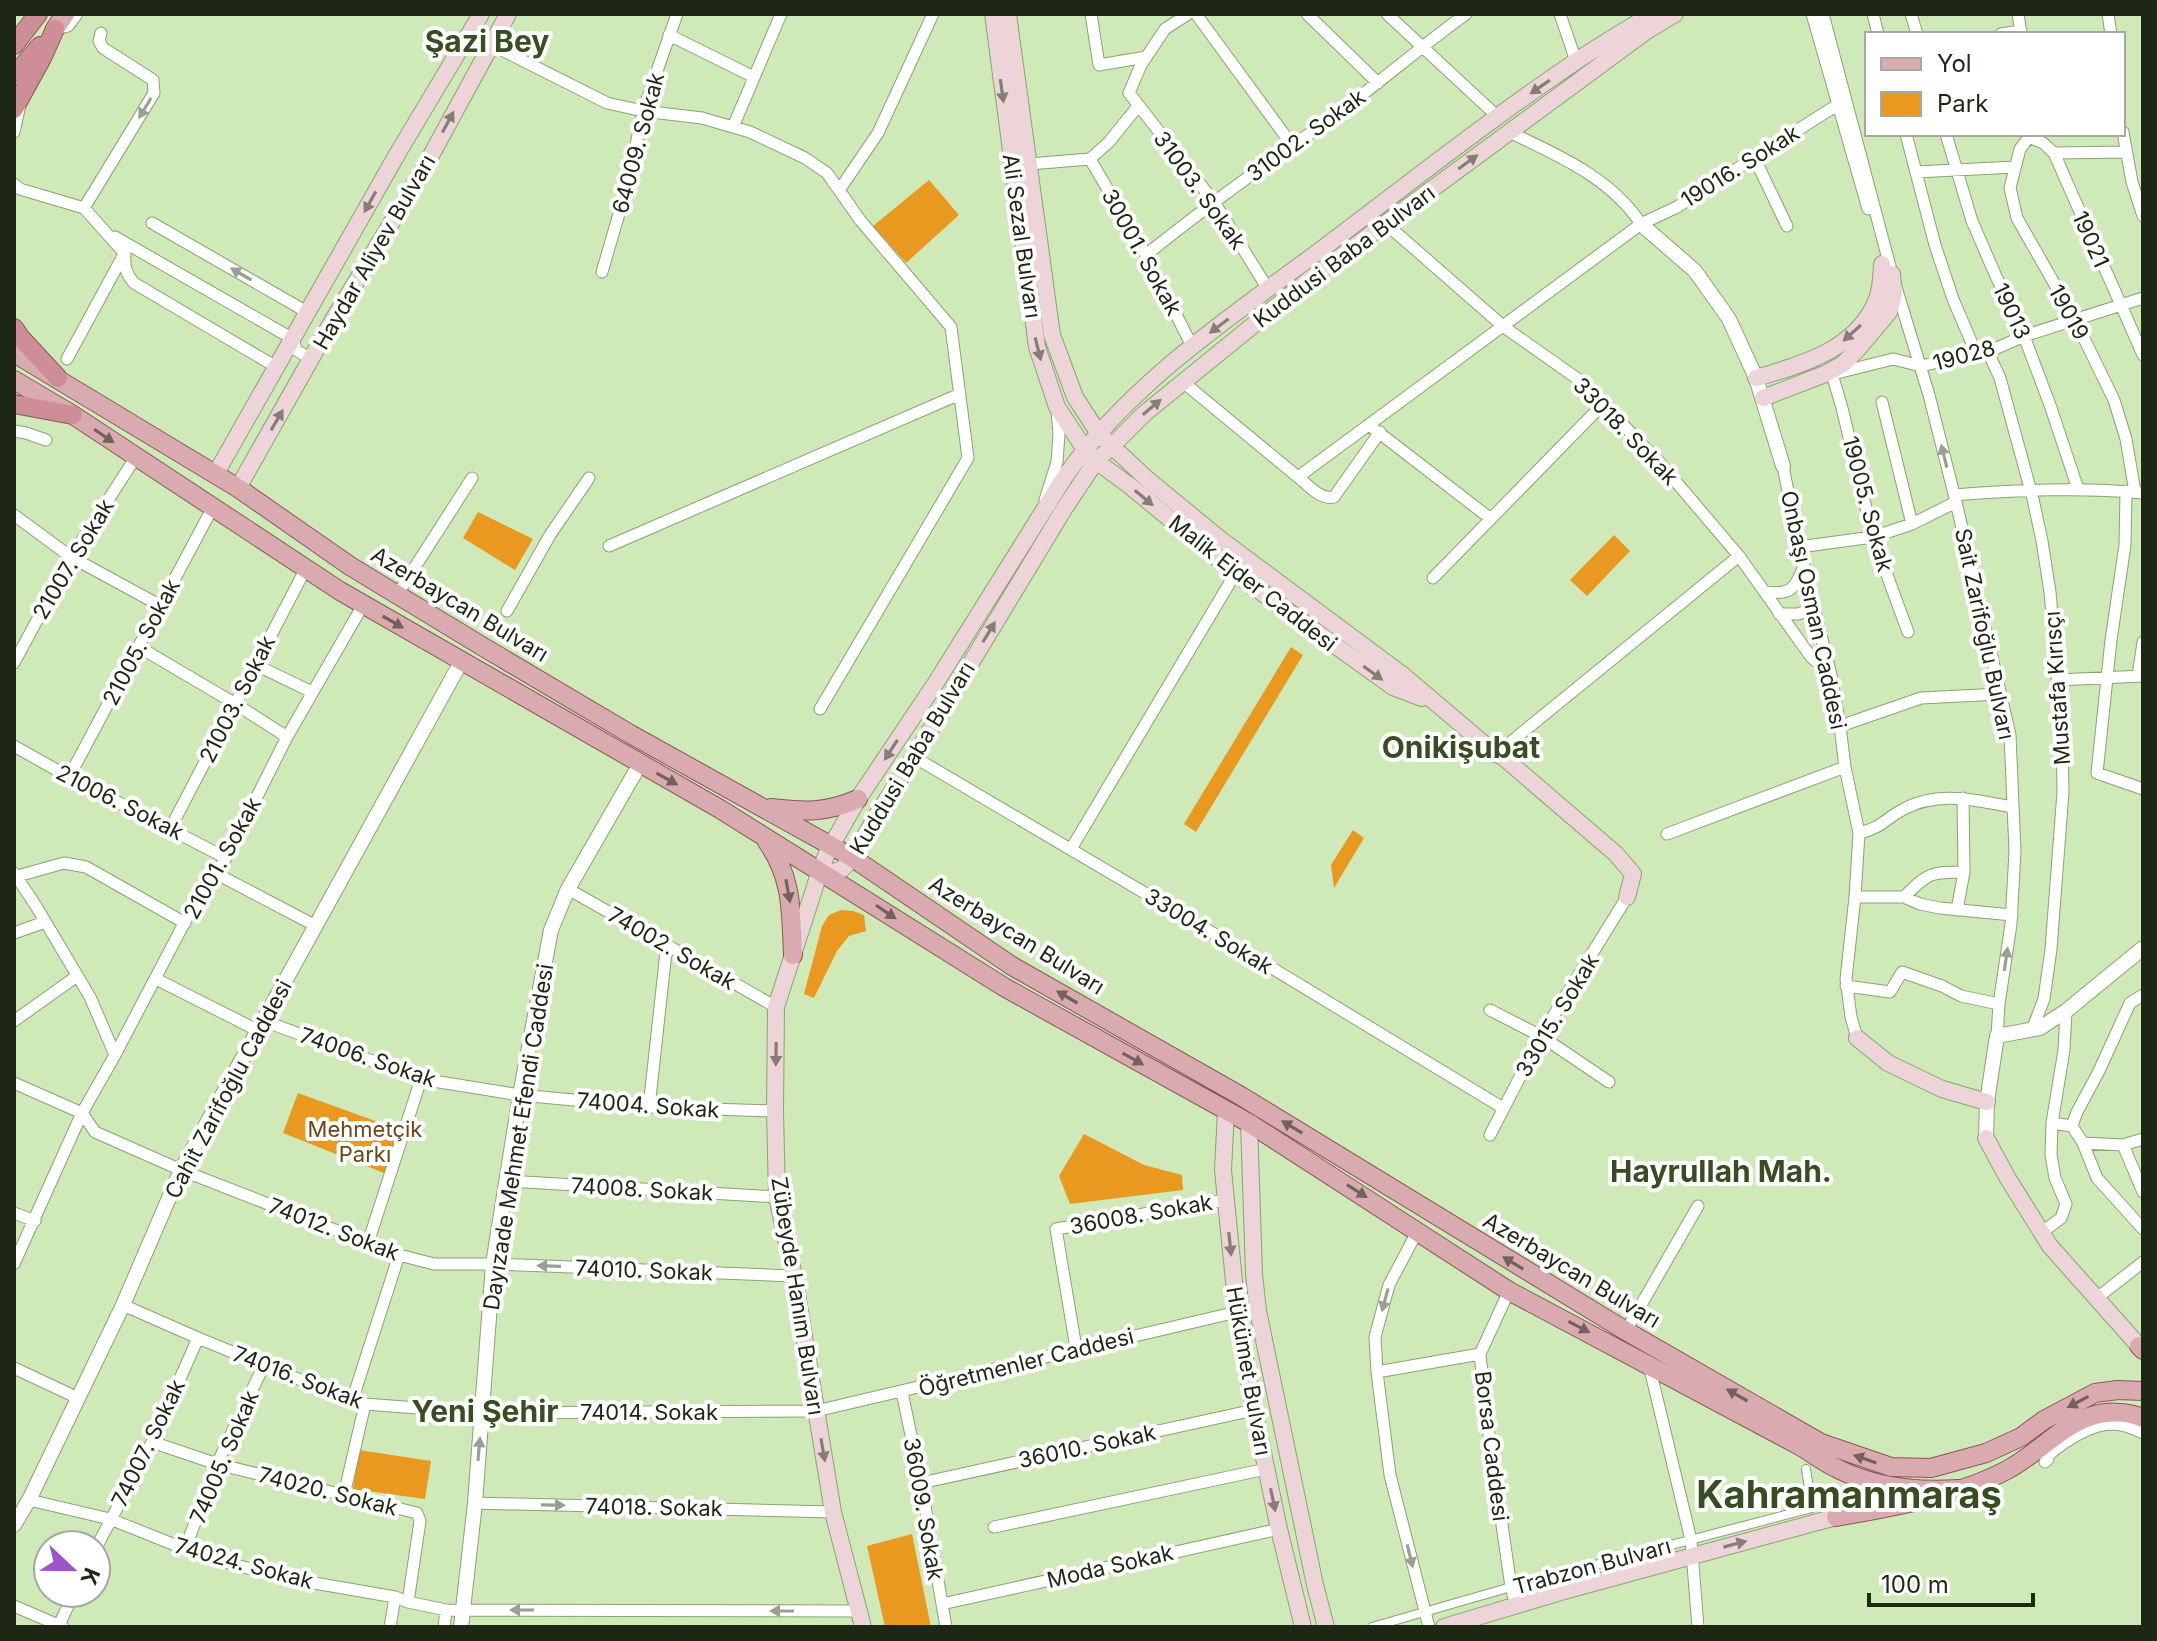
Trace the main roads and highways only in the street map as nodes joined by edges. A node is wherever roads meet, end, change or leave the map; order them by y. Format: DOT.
graph roads {
  1 [pos="38,14"];
  2 [pos="481,14"];
  3 [pos="508,14"];
  4 [pos="993,14"];
  5 [pos="1008,14"];
  6 [pos="1652,14"];
  7 [pos="1675,14"];
  8 [pos="60,21"];
  9 [pos="14,45"];
  10 [pos="14,76"];
  11 [pos="18,102"];
  12 [pos="14,328"];
  13 [pos="14,353"];
  14 [pos="58,378"];
  15 [pos="1756,378"];
  16 [pos="14,380"];
  17 [pos="1763,398"];
  18 [pos="14,404"];
  19 [pos="73,415"];
  20 [pos="1106,440"];
  21 [pos="1084,448"];
  22 [pos="1096,461"];
  23 [pos="215,475"];
  24 [pos="238,488"];
  25 [pos="1432,702"];
  26 [pos="858,799"];
  27 [pos="761,806"];
  28 [pos="760,834"];
  29 [pos="832,847"];
  30 [pos="853,858"];
  31 [pos="820,871"];
  32 [pos="1627,897"];
  33 [pos="793,955"];
  34 [pos="1857,1038"];
  35 [pos="1987,1102"];
  36 [pos="1226,1111"];
  37 [pos="1249,1123"];
  38 [pos="1986,1138"];
  39 [pos="2141,1348"];
  40 [pos="2143,1391"];
  41 [pos="2143,1418"];
  42 [pos="1959,1489"];
  43 [pos="1836,1517"];
  44 [pos="862,1619"];
  45 [pos="1303,1627"];
  46 [pos="1326,1627"];
  47 [pos="1444,1627"];
  1 -- 9 [label="highway"];
  2 -- 23 [label="main road, Haydar Aliyev Bulvarı, one-way"];
  24 -- 3 [label="main road, Haydar Aliyev Bulvarı, one-way"];
  4 -- 21 [label="main road, Ali Sezal Bulvarı, one-way"];
  5 -- 20 [label="main road, Ali Sezal Bulvarı"];
  6 -- 20 [label="main road, Kuddusi Baba Bulvarı, one-way"];
  20 -- 7 [label="main road, Kuddusi Baba Bulvarı, one-way"];
  8 -- 10 [label="highway"];
  8 -- 11 [label="highway"];
  12 -- 14 [label="highway"];
  13 -- 14 [label="main road, Azerbaycan Bulvarı"];
  14 -- 23 [label="main road, Azerbaycan Bulvarı"];
  17 -- 15 [label="main road, one-way"];
  16 -- 19 [label="main road, Azerbaycan Bulvarı"];
  18 -- 19 [label="highway"];
  19 -- 28 [label="main road, Azerbaycan Bulvarı, one-way"];
  20 -- 21 [label="main road, Kuddusi Baba Bulvarı"];
  20 -- 22 [label="main road, Kuddusi Baba Bulvarı"];
  20 -- 25 [label="main road, Malik Ejder Caddesi"];
  21 -- 22 [label="main road, Malik Ejder Caddesi"];
  21 -- 26 [label="main road, Kuddusi Baba Bulvarı, one-way"];
  22 -- 25 [label="main road, Malik Ejder Caddesi, one-way"];
  30 -- 22 [label="main road, Kuddusi Baba Bulvarı, one-way"];
  23 -- 24 [label="main road, Azerbaycan Bulvarı"];
  24 -- 27 [label="main road, Azerbaycan Bulvarı"];
  25 -- 32 [label="main road, Malik Ejder Caddesi"];
  26 -- 27 [label="main road"];
  26 -- 29 [label="main road, Kuddusi Baba Bulvarı"];
  27 -- 29 [label="main road, Azerbaycan Bulvarı"];
  28 -- 31 [label="main road, Azerbaycan Bulvarı"];
  28 -- 33 [label="main road, one-way"];
  29 -- 30 [label="main road, Azerbaycan Bulvarı"];
  29 -- 31 [label="main road, Kuddusi Baba Bulvarı"];
  30 -- 31 [label="main road, Kuddusi Baba Bulvarı"];
  40 -- 30 [label="main road, Azerbaycan Bulvarı, one-way"];
  31 -- 33 [label="main road, Zübeyde Hanım Bulvarı"];
  31 -- 36 [label="main road, Azerbaycan Bulvarı, one-way"];
  33 -- 44 [label="main road, Zübeyde Hanım Bulvarı, one-way"];
  34 -- 35 [label="main road"];
  36 -- 37 [label="main road, Azerbaycan Bulvarı"];
  36 -- 45 [label="main road, Hükümet Bulvarı, one-way"];
  37 -- 42 [label="main road, Azerbaycan Bulvarı, one-way"];
  37 -- 46 [label="main road, Hükümet Bulvarı"];
  38 -- 39 [label="main road, Sait Zarifoğlu Bulvarı"];
  41 -- 42 [label="main road"];
  42 -- 43 [label="main road"];
  47 -- 43 [label="main road, Trabzon Bulvarı, one-way"];
}
